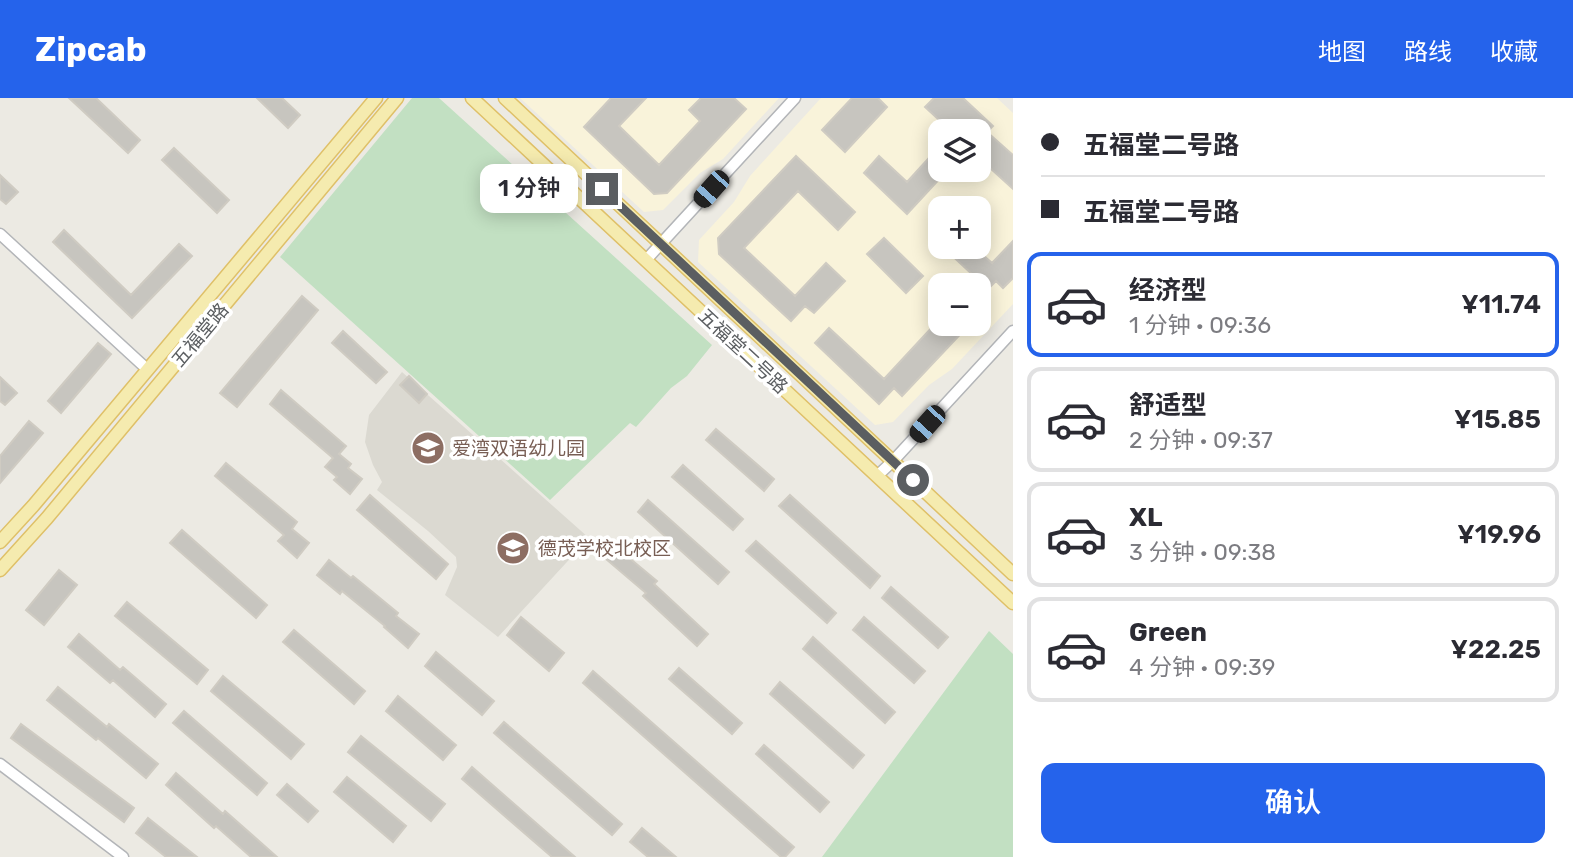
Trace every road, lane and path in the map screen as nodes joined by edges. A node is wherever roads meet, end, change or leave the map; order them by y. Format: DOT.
graph roads {
  1 [pos="376,98"];
  2 [pos="397,98"];
  3 [pos="472,98"];
  4 [pos="505,98"];
  5 [pos="795,98"];
  6 [pos="0,234"];
  7 [pos="661,244"];
  8 [pos="646,260"];
  9 [pos="1013,331"];
  10 [pos="148,370"];
  11 [pos="893,461"];
  12 [pos="877,476"];
  13 [pos="0,542"];
  14 [pos="0,570"];
  15 [pos="1013,574"];
  16 [pos="1013,603"];
  17 [pos="0,764"];
  18 [pos="122,857"];
  1 -- 10 [label="main road, 五福堂路"];
  2 -- 14 [label="main road, 五福堂路"];
  3 -- 8 [label="main road, 五福堂二号路"];
  4 -- 7 [label="main road, 五福堂二号路"];
  5 -- 7 [label="street"];
  6 -- 10 [label="street"];
  7 -- 8 [label="street"];
  7 -- 11 [label="main road, 五福堂二号路"];
  8 -- 12 [label="main road, 五福堂二号路"];
  9 -- 11 [label="street"];
  10 -- 13 [label="main road, 五福堂路"];
  11 -- 12 [label="street"];
  11 -- 15 [label="main road, 五福堂二号路"];
  12 -- 16 [label="main road, 五福堂二号路"];
  17 -- 18 [label="street"];
}
